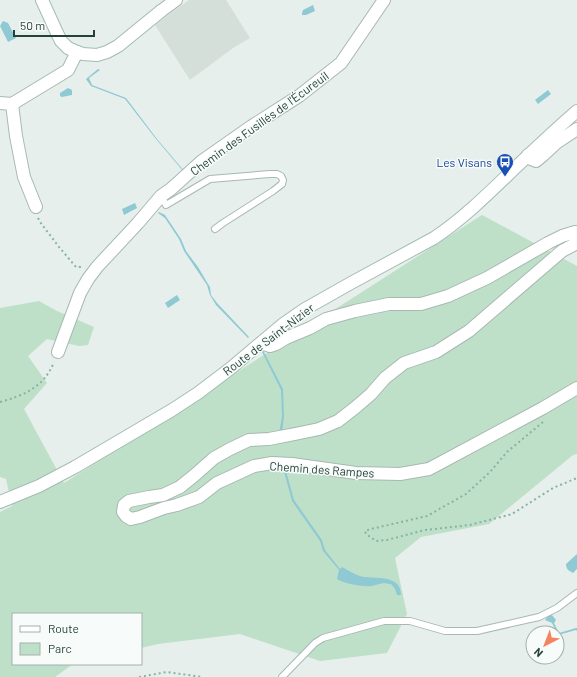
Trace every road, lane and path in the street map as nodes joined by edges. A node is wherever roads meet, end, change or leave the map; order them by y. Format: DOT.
graph roads {
  1 [pos="42,0"];
  2 [pos="176,0"];
  3 [pos="384,0"];
  4 [pos="77,52"];
  5 [pos="0,103"];
  6 [pos="12,104"];
  7 [pos="577,110"];
  8 [pos="577,129"];
  9 [pos="528,155"];
  10 [pos="161,196"];
  11 [pos="36,207"];
  12 [pos="215,229"];
  13 [pos="577,234"];
  14 [pos="577,243"];
  15 [pos="97,267"];
  16 [pos="261,343"];
  17 [pos="58,352"];
  18 [pos="577,388"];
  19 [pos="0,402"];
  20 [pos="544,420"];
  21 [pos="577,478"];
  22 [pos="0,502"];
  23 [pos="577,593"];
  24 [pos="139,677"];
  25 [pos="202,677"];
  26 [pos="282,677"];
  1 -- 4 [label="street"];
  2 -- 4 [label="street"];
  3 -- 10 [label="street, Chemin des Fusillés de l'Écureuil"];
  4 -- 6 [label="street"];
  5 -- 6 [label="street"];
  6 -- 11 [label="street"];
  7 -- 9 [label="street, Route de Saint-Nizier"];
  8 -- 9 [label="street"];
  9 -- 16 [label="street, Route de Saint-Nizier"];
  10 -- 12 [label="lane"];
  10 -- 15 [label="street, Chemin des Fusillés de l'Écureuil"];
  11 -- 15 [label="path"];
  13 -- 16 [label="street"];
  14 -- 18 [label="street, Chemin des Rampes"];
  15 -- 17 [label="street, Chemin des Fusillés de l'Écureuil"];
  16 -- 22 [label="street, Route de Saint-Nizier"];
  17 -- 19 [label="path"];
  20 -- 21 [label="path"];
  23 -- 26 [label="lane"];
  24 -- 25 [label="path"];
}
